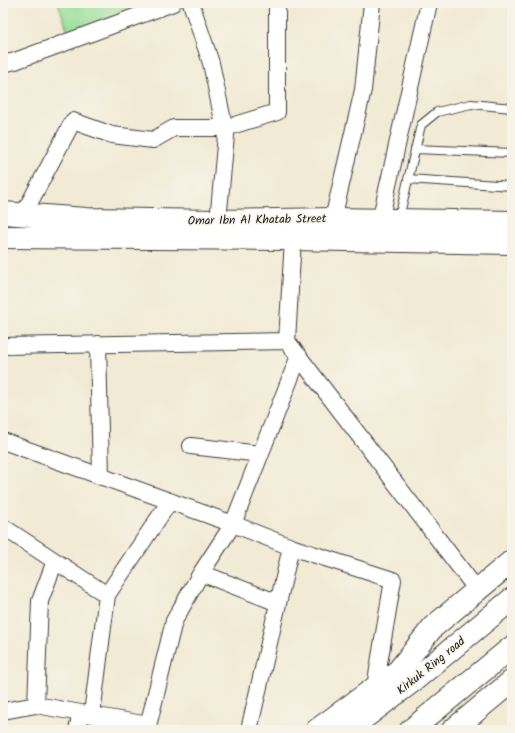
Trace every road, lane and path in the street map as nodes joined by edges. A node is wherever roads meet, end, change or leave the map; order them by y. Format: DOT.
graph roads {
  1 [pos="173,3"];
  2 [pos="192,3"];
  3 [pos="277,3"];
  4 [pos="372,3"];
  5 [pos="429,3"];
  6 [pos="3,64"];
  7 [pos="512,108"];
  8 [pos="225,128"];
  9 [pos="415,149"];
  10 [pos="512,153"];
  11 [pos="408,179"];
  12 [pos="512,186"];
  13 [pos="13,214"];
  14 [pos="333,219"];
  15 [pos="218,221"];
  16 [pos="389,221"];
  17 [pos="512,222"];
  18 [pos="3,237"];
  19 [pos="293,239"];
  20 [pos="512,242"];
  21 [pos="287,341"];
  22 [pos="98,344"];
  23 [pos="3,346"];
  24 [pos="299,356"];
  25 [pos="3,441"];
  26 [pos="191,446"];
  27 [pos="260,454"];
  28 [pos="102,477"];
  29 [pos="170,501"];
  30 [pos="233,524"];
  31 [pos="3,527"];
  32 [pos="291,547"];
  33 [pos="56,561"];
  34 [pos="512,561"];
  35 [pos="201,573"];
  36 [pos="477,590"];
  37 [pos="108,595"];
  38 [pos="512,599"];
  39 [pos="278,603"];
  40 [pos="512,647"];
  41 [pos="408,674"];
  42 [pos="512,681"];
  43 [pos="375,688"];
  44 [pos="36,705"];
  45 [pos="3,711"];
  46 [pos="86,713"];
  47 [pos="148,727"];
  48 [pos="77,730"];
  49 [pos="249,730"];
  50 [pos="316,730"];
  51 [pos="348,730"];
  52 [pos="410,730"];
  53 [pos="453,730"];
  1 -- 6 [label="street"];
  2 -- 8 [label="street"];
  3 -- 8 [label="street"];
  4 -- 14 [label="street"];
  5 -- 16 [label="street"];
  7 -- 9 [label="lane"];
  8 -- 13 [label="street"];
  8 -- 15 [label="street"];
  9 -- 10 [label="lane"];
  9 -- 11 [label="lane"];
  11 -- 12 [label="lane"];
  11 -- 16 [label="lane"];
  13 -- 15 [label="main road, Omar Ibn Al Khatab Street"];
  14 -- 15 [label="main road, Omar Ibn Al Khatab Street"];
  14 -- 16 [label="main road, Omar Ibn Al Khatab Street"];
  16 -- 17 [label="main road, Omar Ibn Al Khatab Street"];
  18 -- 19 [label="main road, Omar Ibn Al Khatab Street"];
  19 -- 20 [label="main road, Omar Ibn Al Khatab Street"];
  19 -- 21 [label="street"];
  21 -- 22 [label="street"];
  21 -- 24 [label="street"];
  22 -- 23 [label="street"];
  22 -- 28 [label="street"];
  24 -- 27 [label="street"];
  24 -- 36 [label="street"];
  25 -- 28 [label="street"];
  26 -- 27 [label="street"];
  27 -- 30 [label="street"];
  28 -- 29 [label="street"];
  29 -- 30 [label="street"];
  29 -- 37 [label="street"];
  30 -- 32 [label="street"];
  30 -- 35 [label="street"];
  31 -- 33 [label="street"];
  32 -- 39 [label="street"];
  32 -- 43 [label="street"];
  33 -- 37 [label="street"];
  33 -- 44 [label="street"];
  34 -- 36 [label="main road"];
  35 -- 39 [label="street"];
  35 -- 47 [label="street"];
  36 -- 41 [label="main road"];
  37 -- 46 [label="street"];
  38 -- 41 [label="main road, Kirkuk Ring road"];
  39 -- 49 [label="street"];
  40 -- 52 [label="main road"];
  41 -- 43 [label="main road"];
  41 -- 51 [label="main road, Kirkuk Ring road"];
  42 -- 53 [label="main road"];
  43 -- 50 [label="main road"];
  44 -- 45 [label="street"];
  44 -- 46 [label="street"];
  46 -- 47 [label="street"];
  46 -- 48 [label="street"];
}
